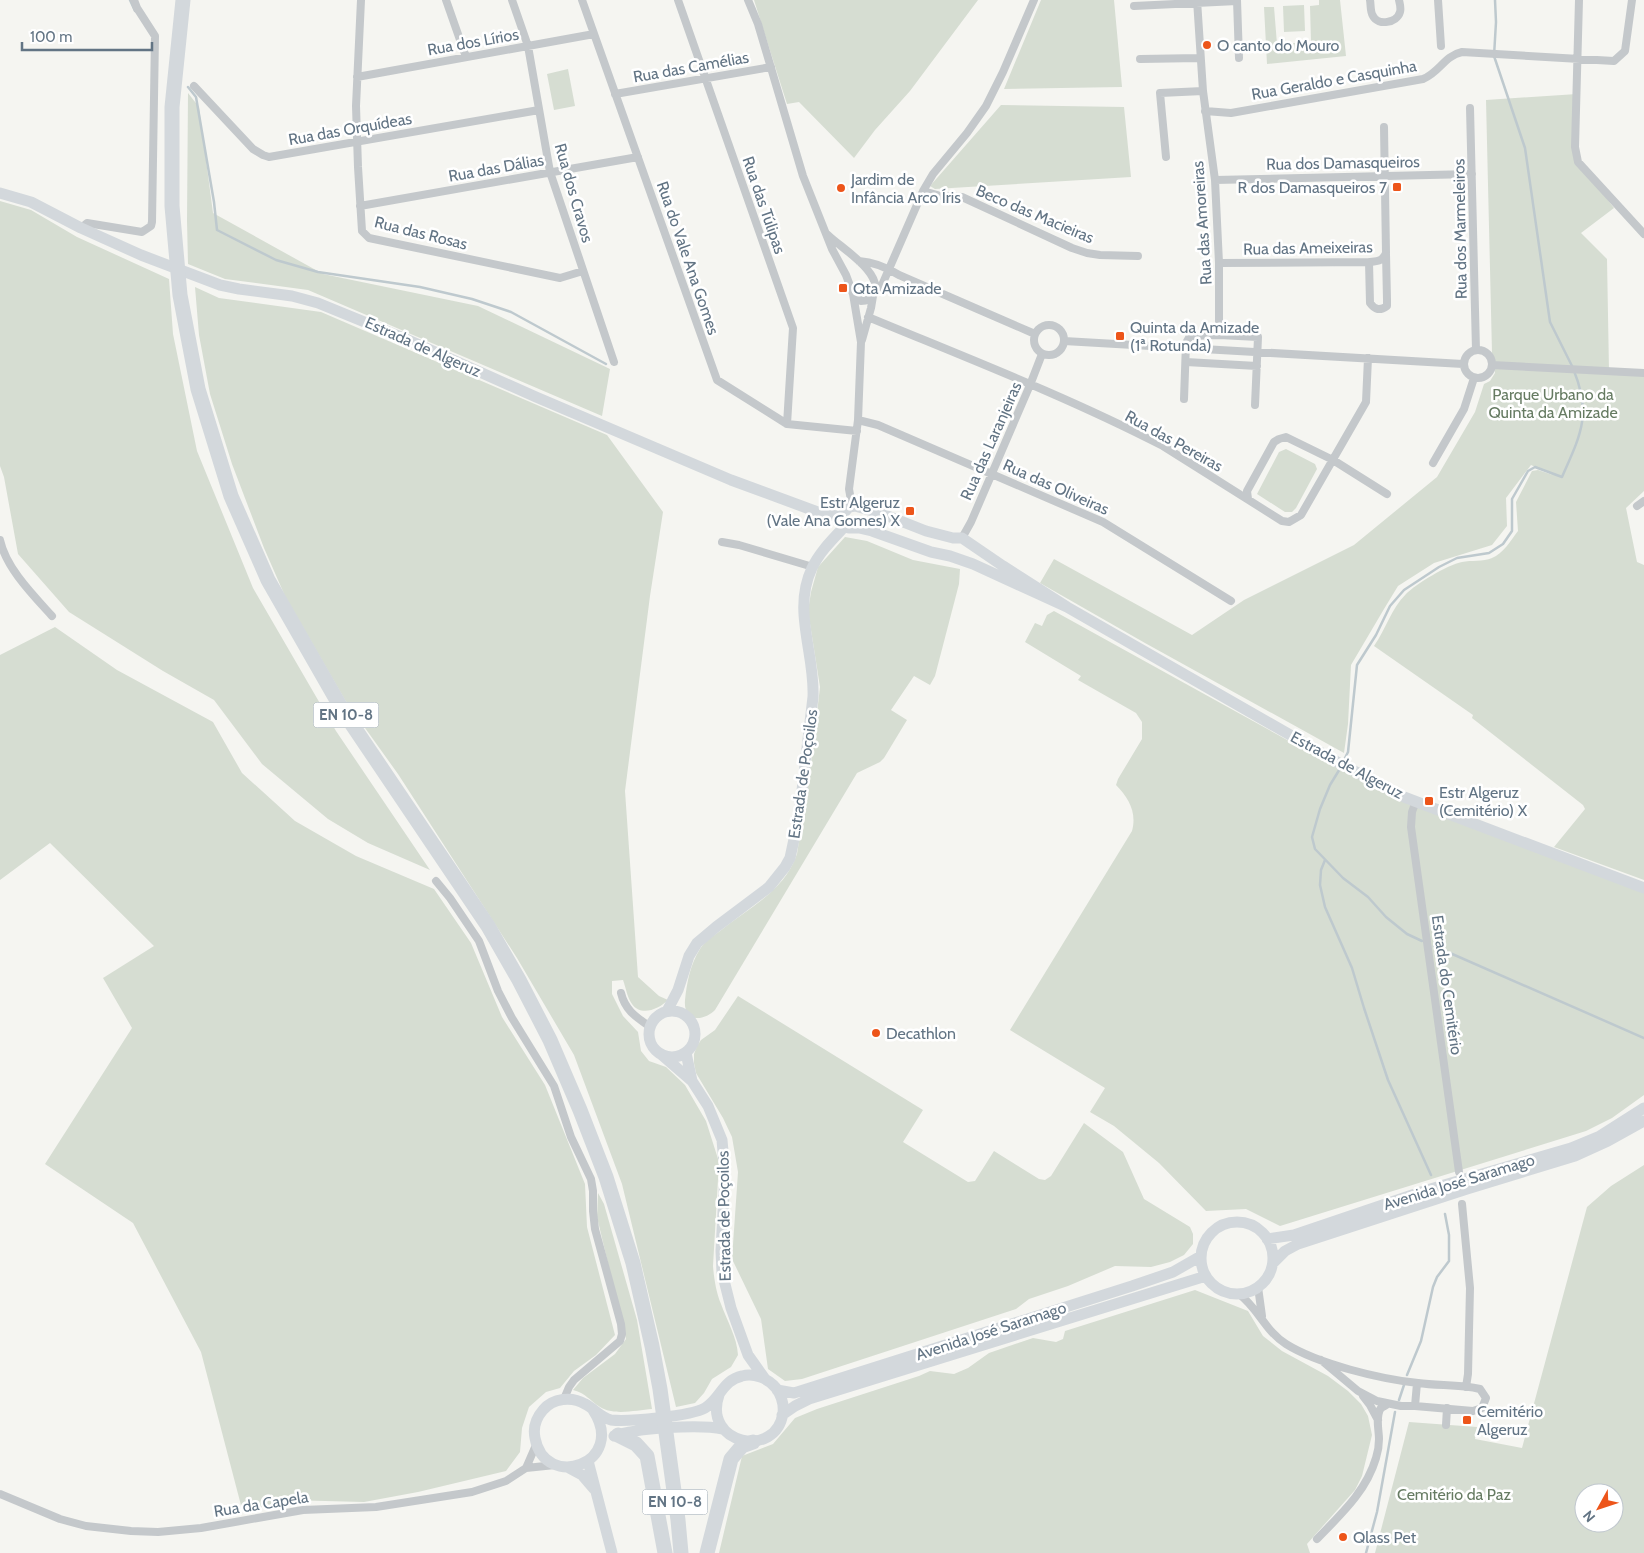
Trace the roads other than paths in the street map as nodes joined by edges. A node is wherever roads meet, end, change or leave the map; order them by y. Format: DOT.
graph roads {
  1 [pos="134,0"];
  2 [pos="183,0"];
  3 [pos="361,0"];
  4 [pos="446,0"];
  5 [pos="512,0"];
  6 [pos="582,0"];
  7 [pos="678,0"];
  8 [pos="748,0"];
  9 [pos="1034,0"];
  10 [pos="1370,0"];
  11 [pos="1399,0"];
  12 [pos="1438,0"];
  13 [pos="1579,0"];
  14 [pos="1632,0"];
  15 [pos="1197,1"];
  16 [pos="1237,1"];
  17 [pos="1157,3"];
  18 [pos="1134,6"];
  19 [pos="594,34"];
  20 [pos="528,46"];
  21 [pos="1441,46"];
  22 [pos="466,57"];
  23 [pos="1200,58"];
  24 [pos="1240,58"];
  25 [pos="1140,59"];
  26 [pos="1578,59"];
  27 [pos="771,67"];
  28 [pos="357,77"];
  29 [pos="705,78"];
  30 [pos="194,86"];
  31 [pos="1203,91"];
  32 [pos="616,94"];
  33 [pos="1470,108"];
  34 [pos="539,110"];
  35 [pos="1205,111"];
  36 [pos="1384,127"];
  37 [pos="357,141"];
  38 [pos="638,157"];
  39 [pos="1166,157"];
  40 [pos="550,172"];
  41 [pos="1472,174"];
  42 [pos="1385,176"];
  43 [pos="1215,180"];
  44 [pos="923,191"];
  45 [pos="0,193"];
  46 [pos="360,206"];
  47 [pos="82,228"];
  48 [pos="827,233"];
  49 [pos="1644,234"];
  50 [pos="1386,253"];
  51 [pos="1138,256"];
  52 [pos="858,260"];
  53 [pos="1368,262"];
  54 [pos="1219,263"];
  55 [pos="888,268"];
  56 [pos="583,271"];
  57 [pos="846,275"];
  58 [pos="853,294"];
  59 [pos="873,295"];
  60 [pos="868,317"];
  61 [pos="1035,334"];
  62 [pos="1219,335"];
  63 [pos="1064,341"];
  64 [pos="861,342"];
  65 [pos="1187,347"];
  66 [pos="1476,350"];
  67 [pos="1258,351"];
  68 [pos="1042,354"];
  69 [pos="1368,358"];
  70 [pos="614,362"];
  71 [pos="1186,362"];
  72 [pos="1464,364"];
  73 [pos="1492,365"];
  74 [pos="1257,366"];
  75 [pos="1644,373"];
  76 [pos="1474,378"];
  77 [pos="1030,385"];
  78 [pos="1184,399"];
  79 [pos="1255,405"];
  80 [pos="858,420"];
  81 [pos="787,424"];
  82 [pos="858,431"];
  83 [pos="1333,460"];
  84 [pos="1433,463"];
  85 [pos="992,474"];
  86 [pos="1387,494"];
  87 [pos="1248,499"];
  88 [pos="855,506"];
  89 [pos="844,521"];
  90 [pos="859,528"];
  91 [pos="960,538"];
  92 [pos="0,540"];
  93 [pos="722,542"];
  94 [pos="952,557"];
  95 [pos="813,567"];
  96 [pos="1231,601"];
  97 [pos="1067,607"];
  98 [pos="52,616"];
  99 [pos="1416,801"];
  100 [pos="436,881"];
  101 [pos="1644,888"];
  102 [pos="678,990"];
  103 [pos="621,993"];
  104 [pos="667,1011"];
  105 [pos="681,1012"];
  106 [pos="649,1026"];
  107 [pos="686,1053"];
  108 [pos="662,1055"];
  109 [pos="692,1081"];
  110 [pos="1644,1108"];
  111 [pos="1644,1121"];
  112 [pos="1459,1172"];
  113 [pos="1462,1204"];
  114 [pos="1267,1239"];
  115 [pos="1201,1256"];
  116 [pos="1272,1263"];
  117 [pos="1206,1276"];
  118 [pos="1258,1287"];
  119 [pos="1239,1294"];
  120 [pos="1262,1318"];
  121 [pos="748,1355"];
  122 [pos="1321,1360"];
  123 [pos="736,1378"];
  124 [pos="765,1379"];
  125 [pos="1417,1383"];
  126 [pos="1466,1387"];
  127 [pos="777,1390"];
  128 [pos="1358,1391"];
  129 [pos="719,1395"];
  130 [pos="564,1399"];
  131 [pos="1388,1404"];
  132 [pos="1415,1406"];
  133 [pos="1447,1408"];
  134 [pos="594,1410"];
  135 [pos="782,1415"];
  136 [pos="1378,1421"];
  137 [pos="1446,1425"];
  138 [pos="723,1429"];
  139 [pos="618,1435"];
  140 [pos="602,1441"];
  141 [pos="753,1442"];
  142 [pos="536,1445"];
  143 [pos="668,1451"];
  144 [pos="588,1461"];
  145 [pos="555,1465"];
  146 [pos="526,1468"];
  147 [pos="569,1468"];
  148 [pos="0,1494"];
  149 [pos="598,1495"];
  150 [pos="1317,1539"];
  151 [pos="612,1553"];
  152 [pos="665,1553"];
  153 [pos="674,1553"];
  154 [pos="680,1553"];
  155 [pos="707,1553"];
  1 -- 47 [label="street"];
  2 -- 143 [label="highway, EN 10-8"];
  3 -- 28 [label="street, Rua das Rosas"];
  4 -- 22 [label="street"];
  5 -- 20 [label="street, Rua dos Cravos"];
  6 -- 19 [label="street, Rua do Vale Ana Gomes"];
  7 -- 29 [label="street, Rua das Túlipas"];
  8 -- 27 [label="street"];
  9 -- 44 [label="street"];
  10 -- 11 [label="street"];
  12 -- 21 [label="street"];
  13 -- 26 [label="street"];
  14 -- 26 [label="street, Rua Geraldo e Casquinha"];
  15 -- 16 [label="street"];
  15 -- 17 [label="street"];
  15 -- 23 [label="street, Rua das Amoreiras"];
  16 -- 24 [label="street"];
  17 -- 18 [label="street"];
  19 -- 20 [label="street, Rua dos Lírios"];
  19 -- 32 [label="street, Rua do Vale Ana Gomes"];
  20 -- 22 [label="street, Rua dos Lírios"];
  20 -- 34 [label="street, Rua dos Cravos"];
  22 -- 28 [label="street, Rua dos Lírios"];
  23 -- 25 [label="street"];
  23 -- 31 [label="street, Rua das Amoreiras"];
  26 -- 35 [label="street, Rua Geraldo e Casquinha"];
  26 -- 49 [label="street"];
  27 -- 29 [label="street, Rua das Camélias"];
  27 -- 48 [label="street"];
  28 -- 37 [label="street, Rua das Rosas"];
  29 -- 32 [label="street, Rua das Camélias"];
  29 -- 81 [label="street, Rua das Túlipas"];
  30 -- 37 [label="street, Rua das Orquídeas"];
  31 -- 35 [label="street, Rua das Amoreiras"];
  31 -- 39 [label="street"];
  32 -- 38 [label="street, Rua do Vale Ana Gomes"];
  33 -- 41 [label="street, Rua dos Marmeleiros"];
  34 -- 37 [label="street, Rua das Orquídeas"];
  34 -- 40 [label="street, Rua dos Cravos"];
  35 -- 43 [label="street, Rua das Amoreiras"];
  36 -- 42 [label="street, Rua das Ameixeiras"];
  37 -- 46 [label="street, Rua das Rosas"];
  38 -- 40 [label="street, Rua das Dálias"];
  38 -- 81 [label="street, Rua do Vale Ana Gomes"];
  40 -- 46 [label="street, Rua das Dálias"];
  40 -- 56 [label="street, Rua dos Cravos"];
  41 -- 42 [label="street, Rua dos Damasqueiros"];
  41 -- 66 [label="street, Rua dos Marmeleiros"];
  42 -- 43 [label="street, Rua dos Damasqueiros"];
  42 -- 50 [label="street, Rua das Ameixeiras"];
  43 -- 54 [label="street, Rua das Amoreiras"];
  44 -- 51 [label="street, Beco das Macieiras"];
  44 -- 55 [label="street"];
  45 -- 47 [label="main road, Estrada de Algeruz"];
  46 -- 56 [label="street, Rua das Rosas"];
  47 -- 89 [label="main road, Estrada de Algeruz"];
  48 -- 52 [label="street"];
  48 -- 57 [label="street"];
  50 -- 53 [label="street, Rua das Ameixeiras"];
  50 -- 53 [label="street"];
  52 -- 55 [label="street"];
  52 -- 57 [label="street"];
  52 -- 59 [label="street"];
  53 -- 54 [label="street, Rua das Ameixeiras"];
  54 -- 62 [label="street, Rua das Amoreiras"];
  55 -- 59 [label="street"];
  55 -- 61 [label="street"];
  56 -- 70 [label="street, Rua dos Cravos"];
  57 -- 58 [label="street"];
  58 -- 59 [label="street"];
  58 -- 64 [label="street"];
  59 -- 60 [label="street"];
  60 -- 64 [label="street"];
  60 -- 77 [label="street, Rua das Pereiras"];
  61 -- 63 [label="street"];
  61 -- 68 [label="street"];
  62 -- 65 [label="street"];
  62 -- 67 [label="street"];
  63 -- 65 [label="street"];
  63 -- 68 [label="street"];
  64 -- 80 [label="street"];
  65 -- 67 [label="street"];
  65 -- 71 [label="street"];
  66 -- 72 [label="street"];
  66 -- 73 [label="street"];
  67 -- 69 [label="street"];
  67 -- 74 [label="street"];
  68 -- 77 [label="street, Rua das Laranjeiras"];
  69 -- 72 [label="street"];
  69 -- 83 [label="street, Rua das Pereiras"];
  71 -- 74 [label="street"];
  71 -- 78 [label="street"];
  72 -- 76 [label="street"];
  73 -- 75 [label="street"];
  73 -- 76 [label="street"];
  74 -- 79 [label="street"];
  76 -- 84 [label="street"];
  77 -- 85 [label="street, Rua das Laranjeiras"];
  77 -- 87 [label="street, Rua das Pereiras"];
  80 -- 82 [label="street"];
  80 -- 85 [label="street, Rua das Oliveiras"];
  81 -- 82 [label="street, Rua do Vale Ana Gomes"];
  82 -- 88 [label="street"];
  83 -- 86 [label="street"];
  83 -- 87 [label="street, Rua das Pereiras"];
  83 -- 87 [label="street"];
  85 -- 91 [label="street, Rua das Laranjeiras"];
  85 -- 96 [label="street, Rua das Oliveiras"];
  88 -- 89 [label="main road"];
  88 -- 90 [label="main road"];
  88 -- 91 [label="main road, Estrada de Algeruz"];
  89 -- 90 [label="main road, Estrada de Algeruz"];
  89 -- 95 [label="main road, Estrada de Poçoilos"];
  90 -- 94 [label="main road, Estrada de Algeruz"];
  91 -- 94 [label="main road"];
  91 -- 94 [label="main road"];
  91 -- 97 [label="main road, Estrada de Algeruz"];
  92 -- 98 [label="street"];
  93 -- 95 [label="street"];
  94 -- 97 [label="main road, Estrada de Algeruz"];
  95 -- 102 [label="main road, Estrada de Poçoilos"];
  97 -- 99 [label="main road, Estrada de Algeruz"];
  99 -- 101 [label="main road, Estrada de Algeruz"];
  99 -- 112 [label="street, Estrada do Cemitério"];
  100 -- 130 [label="street"];
  102 -- 104 [label="main road, Estrada de Poçoilos"];
  102 -- 105 [label="main road, Estrada de Poçoilos"];
  103 -- 106 [label="street"];
  104 -- 105 [label="main road"];
  104 -- 106 [label="main road, Estrada de Poçoilos"];
  105 -- 107 [label="main road, Estrada de Poçoilos"];
  106 -- 108 [label="main road, Estrada de Poçoilos"];
  107 -- 108 [label="main road"];
  107 -- 109 [label="main road, Estrada de Poçoilos"];
  108 -- 109 [label="main road, Estrada de Poçoilos"];
  109 -- 121 [label="main road, Estrada de Poçoilos"];
  110 -- 114 [label="main road, Avenida José Saramago"];
  111 -- 116 [label="main road, Avenida José Saramago"];
  113 -- 126 [label="street"];
  114 -- 115 [label="main road"];
  114 -- 116 [label="main road"];
  115 -- 117 [label="main road"];
  115 -- 127 [label="main road, Avenida José Saramago"];
  116 -- 118 [label="main road, Avenida José Saramago"];
  117 -- 119 [label="main road"];
  117 -- 135 [label="main road, Avenida José Saramago"];
  118 -- 119 [label="main road"];
  118 -- 120 [label="street"];
  119 -- 120 [label="street"];
  120 -- 122 [label="street"];
  121 -- 123 [label="main road"];
  121 -- 124 [label="main road, Estrada de Poçoilos"];
  122 -- 125 [label="street"];
  122 -- 128 [label="street"];
  123 -- 124 [label="main road"];
  123 -- 129 [label="main road"];
  124 -- 127 [label="main road, Estrada de Poçoilos"];
  125 -- 126 [label="street"];
  125 -- 132 [label="street"];
  126 -- 133 [label="street"];
  127 -- 135 [label="main road"];
  128 -- 131 [label="street"];
  128 -- 136 [label="street"];
  129 -- 134 [label="main road"];
  129 -- 138 [label="main road"];
  130 -- 134 [label="main road"];
  130 -- 142 [label="main road"];
  131 -- 132 [label="street"];
  131 -- 136 [label="street"];
  132 -- 133 [label="street"];
  133 -- 137 [label="street"];
  134 -- 140 [label="main road"];
  135 -- 141 [label="main road"];
  136 -- 150 [label="street"];
  138 -- 139 [label="main road"];
  138 -- 141 [label="main road"];
  139 -- 140 [label="main road"];
  139 -- 152 [label="highway"];
  140 -- 144 [label="main road"];
  141 -- 155 [label="highway"];
  142 -- 145 [label="main road"];
  142 -- 146 [label="street"];
  143 -- 153 [label="highway, EN 10-8"];
  143 -- 154 [label="highway, EN 10-8"];
  144 -- 147 [label="main road"];
  144 -- 149 [label="main road"];
  145 -- 146 [label="street, Rua da Capela"];
  145 -- 147 [label="main road"];
  146 -- 148 [label="street, Rua da Capela"];
  147 -- 149 [label="main road"];
  149 -- 151 [label="main road"];
}
